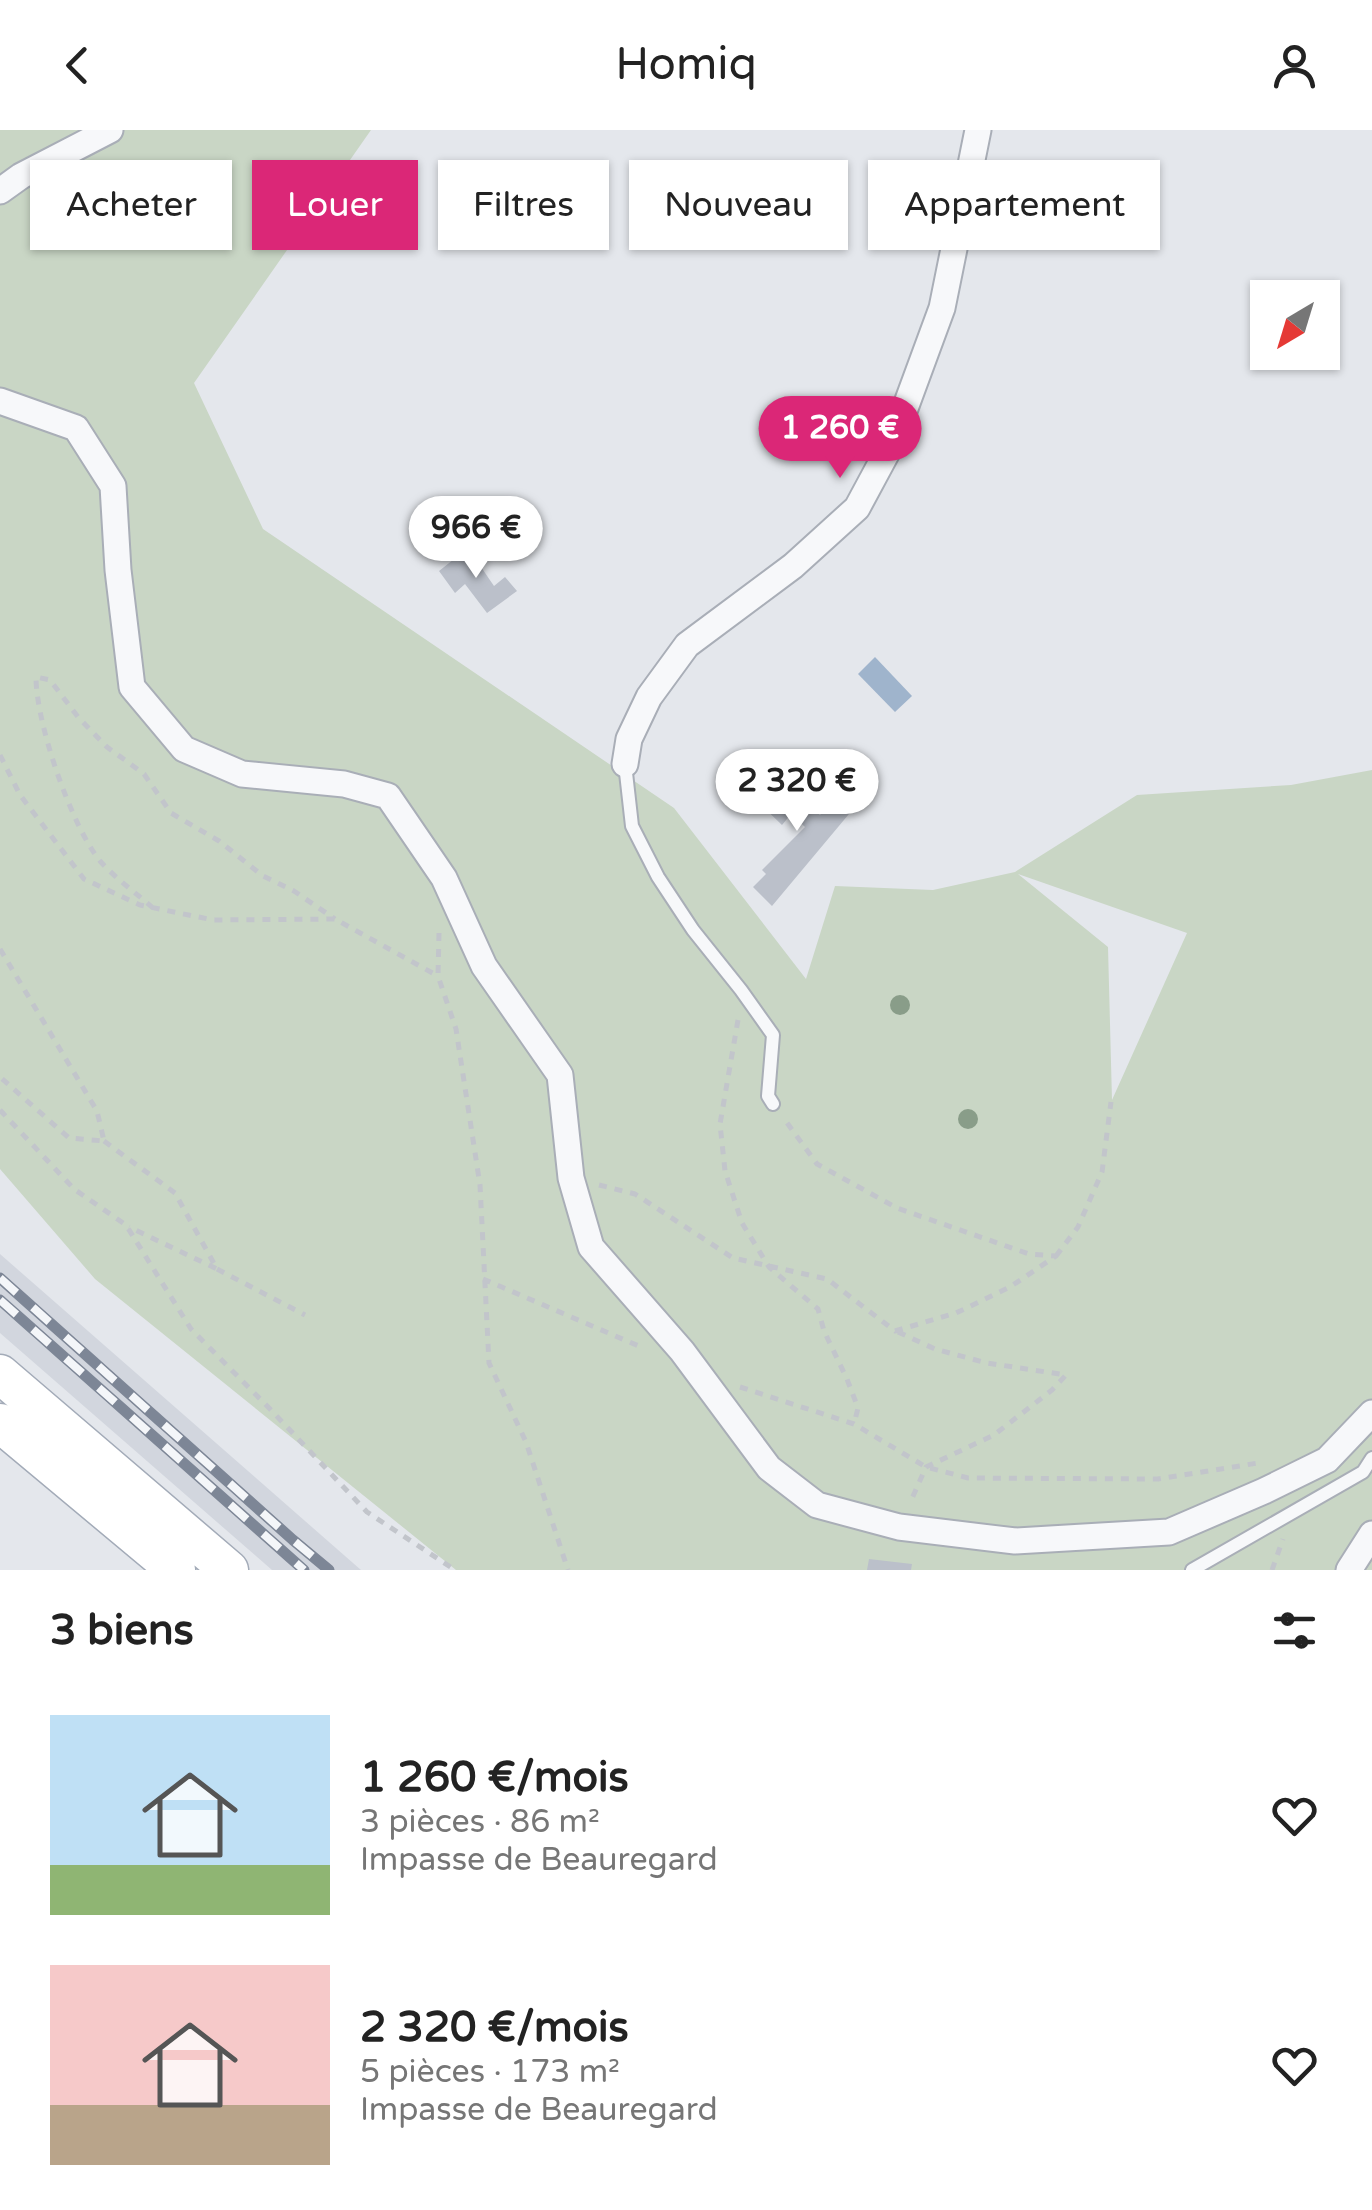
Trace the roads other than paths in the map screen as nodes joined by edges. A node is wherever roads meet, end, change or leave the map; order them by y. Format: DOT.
graph roads {
  1 [pos="110,130"];
  2 [pos="978,130"];
  3 [pos="0,191"];
  4 [pos="0,401"];
  5 [pos="625,764"];
  6 [pos="773,1104"];
  7 [pos="0,1374"];
  8 [pos="1372,1413"];
  9 [pos="0,1423"];
  10 [pos="1372,1458"];
  11 [pos="1372,1534"];
  12 [pos="176,1570"];
  13 [pos="229,1570"];
  14 [pos="1192,1570"];
  15 [pos="1349,1570"];
  1 -- 3 [label="street"];
  2 -- 5 [label="street"];
  4 -- 8 [label="street"];
  5 -- 6 [label="lane"];
  7 -- 13 [label="main road"];
  9 -- 12 [label="main road"];
  10 -- 14 [label="lane"];
  11 -- 15 [label="street"];
}
